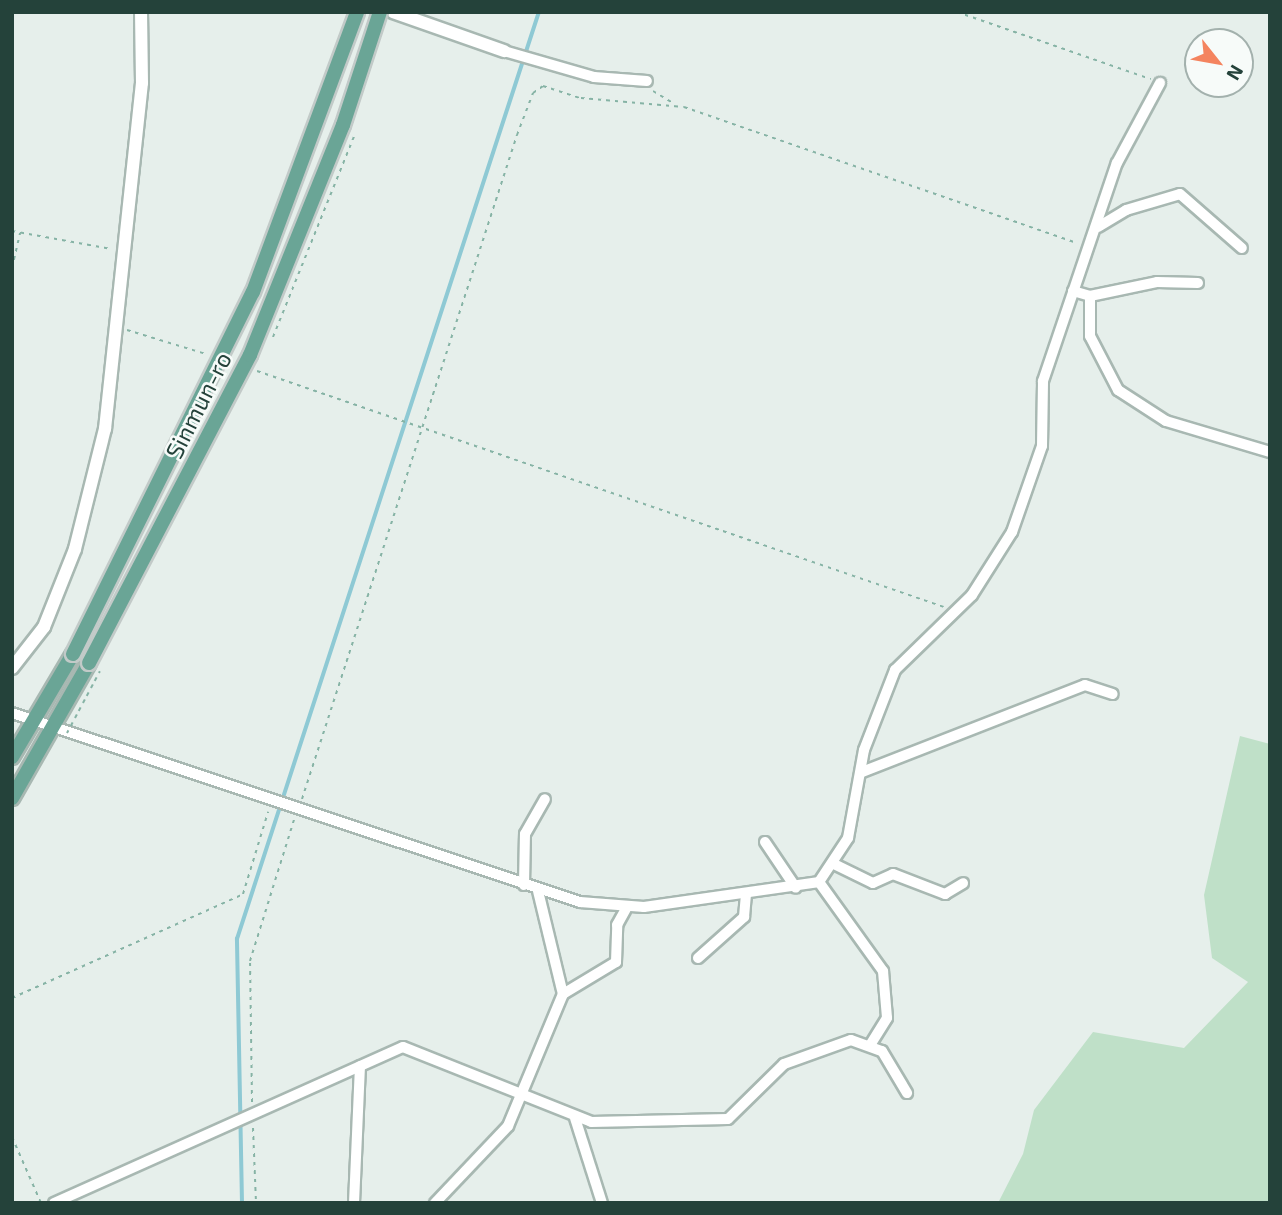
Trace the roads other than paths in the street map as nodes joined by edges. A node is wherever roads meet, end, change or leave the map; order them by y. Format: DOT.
graph roads {
  1 [pos="141,12"];
  2 [pos="357,12"];
  3 [pos="380,12"];
  4 [pos="393,12"];
  5 [pos="504,51"];
  6 [pos="643,81"];
  7 [pos="1160,83"];
  8 [pos="1098,227"];
  9 [pos="1242,248"];
  10 [pos="1198,282"];
  11 [pos="1073,291"];
  12 [pos="1090,296"];
  13 [pos="1270,452"];
  14 [pos="12,668"];
  15 [pos="1113,694"];
  16 [pos="12,713"];
  17 [pos="33,721"];
  18 [pos="51,729"];
  19 [pos="12,757"];
  20 [pos="862,772"];
  21 [pos="12,798"];
  22 [pos="545,799"];
  23 [pos="765,842"];
  24 [pos="836,865"];
  25 [pos="819,882"];
  26 [pos="963,883"];
  27 [pos="524,886"];
  28 [pos="796,888"];
  29 [pos="538,891"];
  30 [pos="746,895"];
  31 [pos="627,906"];
  32 [pos="698,957"];
  33 [pos="563,995"];
  34 [pos="871,1044"];
  35 [pos="360,1066"];
  36 [pos="907,1093"];
  37 [pos="523,1096"];
  38 [pos="575,1118"];
  39 [pos="54,1203"];
  40 [pos="354,1203"];
  41 [pos="435,1203"];
  42 [pos="601,1203"];
  1 -- 14 [label="street"];
  2 -- 17 [label="main road, Sinmun-ro, bridge"];
  3 -- 18 [label="main road, Sinmun-ro, bridge"];
  4 -- 5 [label="street"];
  5 -- 6 [label="street"];
  7 -- 8 [label="street"];
  8 -- 9 [label="street"];
  8 -- 11 [label="street"];
  10 -- 12 [label="street"];
  11 -- 12 [label="street"];
  11 -- 20 [label="street"];
  12 -- 13 [label="street"];
  15 -- 20 [label="street"];
  16 -- 17 [label="street"];
  17 -- 18 [label="street"];
  17 -- 19 [label="main road, Sinmun-ro"];
  18 -- 21 [label="main road, Sinmun-ro"];
  18 -- 27 [label="street"];
  20 -- 24 [label="street"];
  22 -- 27 [label="street"];
  23 -- 28 [label="street"];
  24 -- 25 [label="street"];
  24 -- 26 [label="street"];
  25 -- 28 [label="street"];
  25 -- 34 [label="street"];
  27 -- 29 [label="street"];
  28 -- 30 [label="street"];
  29 -- 31 [label="street"];
  29 -- 33 [label="street"];
  30 -- 31 [label="street"];
  30 -- 32 [label="street"];
  31 -- 33 [label="street"];
  33 -- 37 [label="street"];
  34 -- 36 [label="street"];
  34 -- 38 [label="street"];
  35 -- 37 [label="street"];
  35 -- 39 [label="street"];
  35 -- 40 [label="street"];
  37 -- 38 [label="street"];
  37 -- 41 [label="street"];
  38 -- 42 [label="street"];
}
